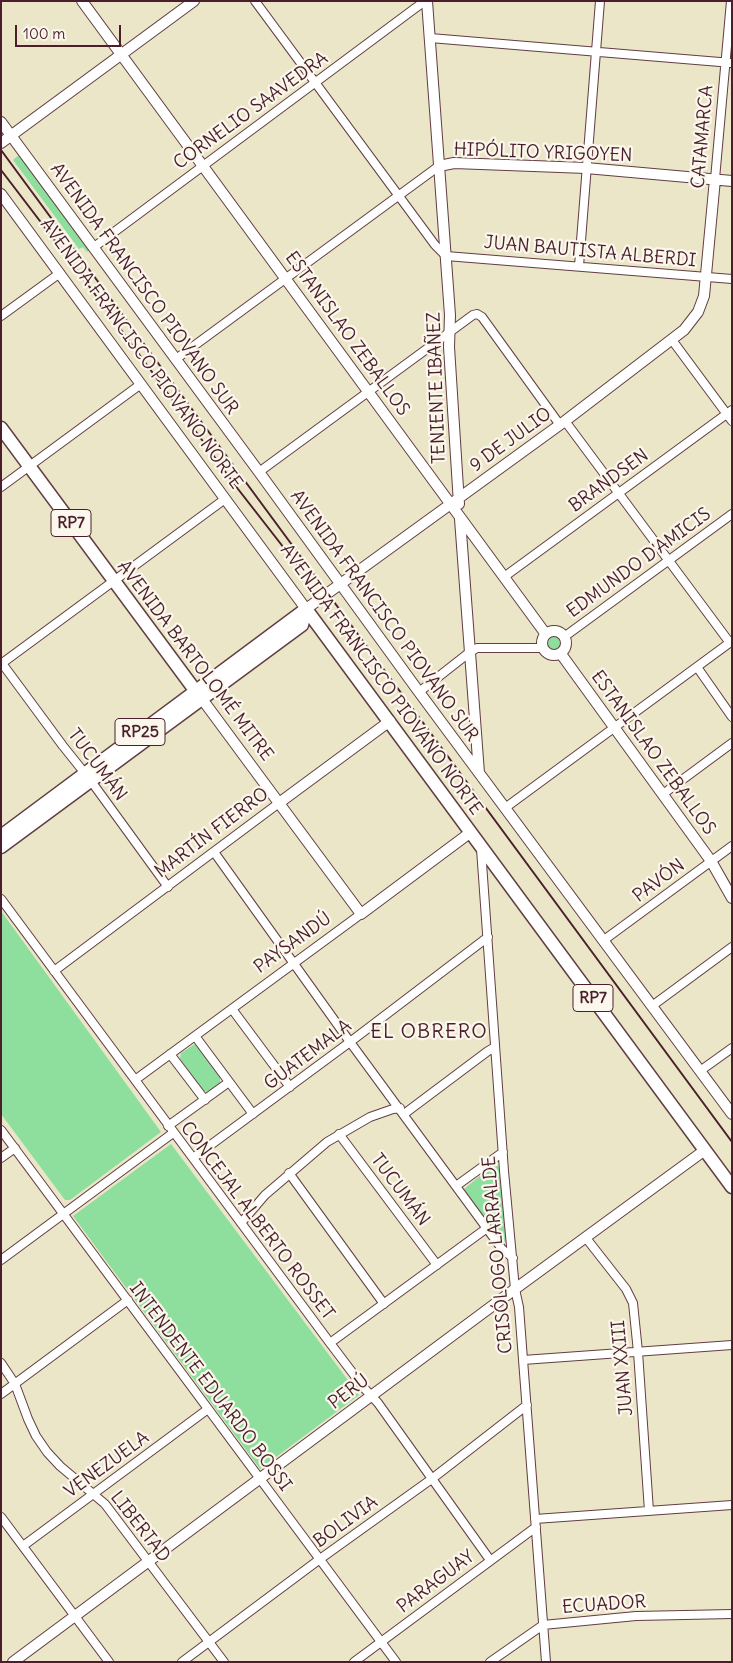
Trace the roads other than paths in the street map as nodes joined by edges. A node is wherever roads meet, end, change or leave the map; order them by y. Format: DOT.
graph roads {
  1 [pos="82,1"];
  2 [pos="194,1"];
  3 [pos="255,1"];
  4 [pos="600,1"];
  5 [pos="731,1"];
  6 [pos="427,2"];
  7 [pos="430,38"];
  8 [pos="596,52"];
  9 [pos="122,54"];
  10 [pos="729,63"];
  11 [pos="315,82"];
  12 [pos="1,122"];
  13 [pos="11,136"];
  14 [pos="1,143"];
  15 [pos="203,165"];
  16 [pos="439,166"];
  17 [pos="586,168"];
  18 [pos="715,179"];
  19 [pos="732,181"];
  20 [pos="1,194"];
  21 [pos="398,196"];
  22 [pos="94,247"];
  23 [pos="446,256"];
  24 [pos="579,266"];
  25 [pos="60,273"];
  26 [pos="707,277"];
  27 [pos="286,278"];
  28 [pos="732,279"];
  29 [pos="1,316"];
  30 [pos="450,332"];
  31 [pos="672,340"];
  32 [pos="176,359"];
  33 [pos="141,384"];
  34 [pos="369,391"];
  35 [pos="729,412"];
  36 [pos="732,421"];
  37 [pos="563,423"];
  38 [pos="1,428"];
  39 [pos="29,466"];
  40 [pos="259,472"];
  41 [pos="1,487"];
  42 [pos="618,492"];
  43 [pos="225,499"];
  44 [pos="454,502"];
  45 [pos="732,514"];
  46 [pos="460,517"];
  47 [pos="668,560"];
  48 [pos="504,577"];
  49 [pos="114,580"];
  50 [pos="340,584"];
  51 [pos="306,609"];
  52 [pos="546,633"];
  53 [pos="564,637"];
  54 [pos="731,642"];
  55 [pos="542,648"];
  56 [pos="470,652"];
  57 [pos="561,654"];
  58 [pos="1,663"];
  59 [pos="697,668"];
  60 [pos="419,692"];
  61 [pos="198,695"];
  62 [pos="732,717"];
  63 [pos="390,721"];
  64 [pos="614,728"];
  65 [pos="732,743"];
  66 [pos="479,773"];
  67 [pos="88,778"];
  68 [pos="663,794"];
  69 [pos="279,803"];
  70 [pos="505,808"];
  71 [pos="471,832"];
  72 [pos="1,836"];
  73 [pos="481,845"];
  74 [pos="732,846"];
  75 [pos="1,847"];
  76 [pos="214,852"];
  77 [pos="711,861"];
  78 [pos="168,887"];
  79 [pos="732,898"];
  80 [pos="1,899"];
  81 [pos="361,914"];
  82 [pos="488,937"];
  83 [pos="604,940"];
  84 [pos="732,948"];
  85 [pos="294,963"];
  86 [pos="54,971"];
  87 [pos="652,1006"];
  88 [pos="232,1009"];
  89 [pos="195,1036"];
  90 [pos="350,1042"];
  91 [pos="496,1047"];
  92 [pos="732,1048"];
  93 [pos="170,1054"];
  94 [pos="700,1070"];
  95 [pos="135,1080"];
  96 [pos="229,1082"];
  97 [pos="290,1087"];
  98 [pos="204,1100"];
  99 [pos="402,1111"];
  100 [pos="253,1114"];
  101 [pos="732,1114"];
  102 [pos="171,1129"];
  103 [pos="1,1130"];
  104 [pos="339,1134"];
  105 [pos="14,1148"];
  106 [pos="705,1150"];
  107 [pos="503,1152"];
  108 [pos="1,1158"];
  109 [pos="193,1158"];
  110 [pos="289,1173"];
  111 [pos="456,1186"];
  112 [pos="732,1187"];
  113 [pos="64,1215"];
  114 [pos="240,1223"];
  115 [pos="487,1228"];
  116 [pos="586,1238"];
  117 [pos="513,1258"];
  118 [pos="1,1260"];
  119 [pos="437,1265"];
  120 [pos="515,1289"];
  121 [pos="128,1300"];
  122 [pos="384,1304"];
  123 [pos="330,1343"];
  124 [pos="732,1345"];
  125 [pos="638,1352"];
  126 [pos="523,1360"];
  127 [pos="1,1363"];
  128 [pos="15,1384"];
  129 [pos="1,1394"];
  130 [pos="371,1395"];
  131 [pos="527,1405"];
  132 [pos="208,1409"];
  133 [pos="433,1478"];
  134 [pos="259,1479"];
  135 [pos="94,1494"];
  136 [pos="732,1506"];
  137 [pos="649,1511"];
  138 [pos="1,1517"];
  139 [pos="536,1523"];
  140 [pos="23,1546"];
  141 [pos="320,1559"];
  142 [pos="490,1560"];
  143 [pos="148,1562"];
  144 [pos="732,1614"];
  145 [pos="75,1616"];
  146 [pos="543,1625"];
  147 [pos="209,1642"];
  148 [pos="381,1642"];
  149 [pos="13,1662"];
  150 [pos="109,1662"];
  151 [pos="182,1662"];
  152 [pos="224,1662"];
  153 [pos="354,1662"];
  154 [pos="396,1662"];
  155 [pos="490,1662"];
  156 [pos="546,1662"];
  1 -- 9 [label="street, ESTANISLAO ZEBALLOS"];
  2 -- 9 [label="street"];
  3 -- 11 [label="street"];
  4 -- 8 [label="street"];
  5 -- 10 [label="street, CATAMARCA"];
  6 -- 7 [label="street, TENIENTE IBAÑEZ"];
  6 -- 11 [label="street, CORNELIO SAAVEDRA"];
  7 -- 8 [label="street"];
  7 -- 16 [label="street, TENIENTE IBAÑEZ"];
  8 -- 10 [label="street"];
  8 -- 17 [label="street"];
  9 -- 13 [label="street"];
  9 -- 15 [label="street, ESTANISLAO ZEBALLOS"];
  10 -- 18 [label="street, CATAMARCA"];
  11 -- 15 [label="street, CORNELIO SAAVEDRA"];
  11 -- 21 [label="street"];
  12 -- 13 [label="street, AVENIDA FRANCISCO PIOVANO SUR"];
  13 -- 14 [label="street"];
  13 -- 22 [label="street, AVENIDA FRANCISCO PIOVANO SUR"];
  15 -- 22 [label="street, CORNELIO SAAVEDRA"];
  15 -- 27 [label="street, ESTANISLAO ZEBALLOS"];
  16 -- 17 [label="street, HIPÓLITO YRIGOYEN"];
  16 -- 21 [label="street, HIPÓLITO YRIGOYEN"];
  16 -- 23 [label="street, TENIENTE IBAÑEZ"];
  17 -- 18 [label="street, HIPÓLITO YRIGOYEN"];
  17 -- 24 [label="street"];
  18 -- 19 [label="street, HIPÓLITO YRIGOYEN"];
  18 -- 26 [label="street, CATAMARCA"];
  20 -- 25 [label="street, AVENIDA FRANCISCO PIOVANO NORTE"];
  21 -- 23 [label="street"];
  21 -- 27 [label="street, HIPÓLITO YRIGOYEN"];
  22 -- 32 [label="street, AVENIDA FRANCISCO PIOVANO SUR"];
  23 -- 24 [label="street, JUAN BAUTISTA ALBERDI"];
  23 -- 30 [label="street, TENIENTE IBAÑEZ"];
  24 -- 26 [label="street, JUAN BAUTISTA ALBERDI"];
  25 -- 29 [label="street"];
  25 -- 33 [label="street, AVENIDA FRANCISCO PIOVANO NORTE"];
  26 -- 28 [label="street, JUAN BAUTISTA ALBERDI"];
  26 -- 31 [label="street, 9 DE JULIO"];
  27 -- 32 [label="street, HIPÓLITO YRIGOYEN"];
  27 -- 34 [label="street, ESTANISLAO ZEBALLOS"];
  30 -- 34 [label="street"];
  30 -- 37 [label="street"];
  30 -- 44 [label="street, TENIENTE IBAÑEZ"];
  31 -- 35 [label="street"];
  31 -- 37 [label="street, 9 DE JULIO"];
  32 -- 40 [label="street, AVENIDA FRANCISCO PIOVANO SUR"];
  33 -- 39 [label="street"];
  33 -- 43 [label="street, AVENIDA FRANCISCO PIOVANO NORTE"];
  34 -- 40 [label="street"];
  34 -- 44 [label="street, ESTANISLAO ZEBALLOS"];
  35 -- 36 [label="street"];
  35 -- 42 [label="street, BRANDSEN"];
  37 -- 42 [label="street"];
  37 -- 44 [label="street, 9 DE JULIO"];
  38 -- 39 [label="main road, AVENIDA BARTOLOMÉ MITRE / RP7"];
  39 -- 41 [label="street"];
  39 -- 49 [label="main road, AVENIDA BARTOLOMÉ MITRE / RP7"];
  40 -- 50 [label="street, AVENIDA FRANCISCO PIOVANO SUR"];
  42 -- 47 [label="street"];
  42 -- 48 [label="street, BRANDSEN"];
  43 -- 49 [label="street"];
  43 -- 51 [label="street, AVENIDA FRANCISCO PIOVANO NORTE"];
  44 -- 46 [label="street, ESTANISLAO ZEBALLOS"];
  44 -- 50 [label="street, 9 DE JULIO"];
  45 -- 47 [label="street, EDMUNDO D'AMICIS"];
  46 -- 48 [label="street, ESTANISLAO ZEBALLOS"];
  46 -- 56 [label="street"];
  47 -- 53 [label="street, EDMUNDO D'AMICIS"];
  47 -- 54 [label="street"];
  48 -- 52 [label="street, ESTANISLAO ZEBALLOS"];
  49 -- 58 [label="street"];
  49 -- 61 [label="main road, AVENIDA BARTOLOMÉ MITRE / RP7"];
  50 -- 51 [label="street, 9 DE JULIO"];
  50 -- 60 [label="street, AVENIDA FRANCISCO PIOVANO SUR"];
  51 -- 61 [label="main road"];
  51 -- 63 [label="main road, AVENIDA FRANCISCO PIOVANO NORTE / RP7"];
  52 -- 53 [label="street"];
  52 -- 55 [label="street"];
  53 -- 57 [label="street"];
  54 -- 59 [label="street"];
  55 -- 56 [label="street"];
  55 -- 57 [label="street"];
  56 -- 60 [label="street"];
  56 -- 66 [label="street"];
  57 -- 64 [label="street, ESTANISLAO ZEBALLOS"];
  58 -- 67 [label="street, TUCUMÁN"];
  59 -- 62 [label="street"];
  59 -- 64 [label="street"];
  60 -- 66 [label="street, AVENIDA FRANCISCO PIOVANO SUR"];
  61 -- 67 [label="main road, RP25"];
  61 -- 69 [label="street, AVENIDA BARTOLOMÉ MITRE"];
  63 -- 69 [label="street, MARTÍN FIERRO"];
  63 -- 71 [label="main road, AVENIDA FRANCISCO PIOVANO NORTE / RP7"];
  64 -- 68 [label="street, ESTANISLAO ZEBALLOS"];
  64 -- 70 [label="street"];
  65 -- 68 [label="street"];
  66 -- 70 [label="street, AVENIDA FRANCISCO PIOVANO SUR"];
  67 -- 72 [label="main road, RP25"];
  67 -- 75 [label="main road, RP25"];
  67 -- 78 [label="street, TUCUMÁN"];
  68 -- 77 [label="street, ESTANISLAO ZEBALLOS"];
  69 -- 76 [label="street, MARTÍN FIERRO"];
  69 -- 81 [label="street, AVENIDA BARTOLOMÉ MITRE"];
  70 -- 83 [label="street, AVENIDA FRANCISCO PIOVANO SUR"];
  71 -- 73 [label="main road, AVENIDA FRANCISCO PIOVANO NORTE / RP7"];
  71 -- 81 [label="street, PAYSANDÚ"];
  73 -- 82 [label="street, CRISÓLOGO LARRALDE"];
  73 -- 106 [label="main road, AVENIDA FRANCISCO PIOVANO NORTE / RP7"];
  74 -- 77 [label="street, PAVÓN"];
  76 -- 78 [label="street, MARTÍN FIERRO"];
  76 -- 85 [label="street"];
  77 -- 79 [label="street, ESTANISLAO ZEBALLOS"];
  77 -- 83 [label="street, PAVÓN"];
  78 -- 86 [label="street, MARTÍN FIERRO"];
  80 -- 86 [label="street, CONCEJAL ALBERTO ROSSET"];
  81 -- 85 [label="street, PAYSANDÚ"];
  82 -- 90 [label="street, GUATEMALA"];
  82 -- 91 [label="street, CRISÓLOGO LARRALDE"];
  83 -- 87 [label="street, AVENIDA FRANCISCO PIOVANO SUR"];
  84 -- 87 [label="street"];
  85 -- 88 [label="street, PAYSANDÚ"];
  85 -- 90 [label="street"];
  86 -- 95 [label="street, CONCEJAL ALBERTO ROSSET"];
  87 -- 94 [label="street, AVENIDA FRANCISCO PIOVANO SUR"];
  88 -- 89 [label="street, PAYSANDÚ"];
  88 -- 97 [label="street"];
  89 -- 93 [label="street, PAYSANDÚ"];
  89 -- 96 [label="street"];
  90 -- 97 [label="street, GUATEMALA"];
  90 -- 99 [label="street"];
  91 -- 99 [label="street"];
  91 -- 107 [label="street, CRISÓLOGO LARRALDE"];
  92 -- 94 [label="street"];
  93 -- 95 [label="street, PAYSANDÚ"];
  93 -- 98 [label="street"];
  94 -- 101 [label="street, AVENIDA FRANCISCO PIOVANO SUR"];
  95 -- 102 [label="street, CONCEJAL ALBERTO ROSSET"];
  96 -- 98 [label="street"];
  96 -- 100 [label="street"];
  97 -- 100 [label="street, GUATEMALA"];
  98 -- 102 [label="street"];
  99 -- 104 [label="street"];
  99 -- 111 [label="street"];
  100 -- 109 [label="street, GUATEMALA"];
  102 -- 109 [label="street, CONCEJAL ALBERTO ROSSET"];
  102 -- 113 [label="street"];
  103 -- 105 [label="street, INTENDENTE EDUARDO BOSSI"];
  104 -- 110 [label="street"];
  104 -- 119 [label="street, TUCUMÁN"];
  105 -- 108 [label="street"];
  105 -- 113 [label="street, INTENDENTE EDUARDO BOSSI"];
  106 -- 112 [label="main road, AVENIDA FRANCISCO PIOVANO NORTE / RP7"];
  106 -- 116 [label="street, PERÚ"];
  107 -- 111 [label="street"];
  107 -- 117 [label="street, CRISÓLOGO LARRALDE"];
  109 -- 114 [label="street, CONCEJAL ALBERTO ROSSET"];
  110 -- 114 [label="street"];
  110 -- 122 [label="street"];
  111 -- 115 [label="street"];
  113 -- 118 [label="street"];
  113 -- 121 [label="street, INTENDENTE EDUARDO BOSSI"];
  114 -- 123 [label="street, CONCEJAL ALBERTO ROSSET"];
  115 -- 117 [label="street"];
  115 -- 119 [label="street"];
  116 -- 120 [label="street, PERÚ"];
  116 -- 125 [label="street, JUAN XXIII"];
  117 -- 120 [label="street, CRISÓLOGO LARRALDE"];
  119 -- 122 [label="street"];
  120 -- 126 [label="street, CRISÓLOGO LARRALDE"];
  120 -- 130 [label="street, PERÚ"];
  121 -- 128 [label="street"];
  121 -- 132 [label="street, INTENDENTE EDUARDO BOSSI"];
  122 -- 123 [label="street"];
  123 -- 130 [label="street, CONCEJAL ALBERTO ROSSET"];
  124 -- 125 [label="street"];
  125 -- 126 [label="street"];
  125 -- 137 [label="street, JUAN XXIII"];
  126 -- 131 [label="street, CRISÓLOGO LARRALDE"];
  127 -- 128 [label="street, LIBERTAD"];
  128 -- 129 [label="street"];
  128 -- 135 [label="street, LIBERTAD"];
  130 -- 133 [label="street, CONCEJAL ALBERTO ROSSET"];
  130 -- 134 [label="street, PERÚ"];
  131 -- 133 [label="street, BOLIVIA"];
  131 -- 139 [label="street, CRISÓLOGO LARRALDE"];
  132 -- 134 [label="street, INTENDENTE EDUARDO BOSSI"];
  132 -- 135 [label="street, VENEZUELA"];
  133 -- 141 [label="street, BOLIVIA"];
  133 -- 142 [label="street, CONCEJAL ALBERTO ROSSET"];
  134 -- 141 [label="street, INTENDENTE EDUARDO BOSSI"];
  134 -- 143 [label="street, PERÚ"];
  135 -- 140 [label="street, VENEZUELA"];
  135 -- 143 [label="street, LIBERTAD"];
  136 -- 137 [label="street"];
  137 -- 139 [label="street"];
  138 -- 140 [label="street"];
  139 -- 142 [label="street, PARAGUAY"];
  139 -- 146 [label="street, CRISÓLOGO LARRALDE"];
  140 -- 145 [label="street"];
  141 -- 147 [label="street, BOLIVIA"];
  141 -- 148 [label="street, INTENDENTE EDUARDO BOSSI"];
  142 -- 148 [label="street, PARAGUAY"];
  143 -- 145 [label="street, PERÚ"];
  143 -- 147 [label="street, LIBERTAD"];
  144 -- 146 [label="street, ECUADOR"];
  145 -- 149 [label="street, PERÚ"];
  145 -- 150 [label="street"];
  146 -- 155 [label="street, ECUADOR"];
  146 -- 156 [label="street, CRISÓLOGO LARRALDE"];
  147 -- 151 [label="street, BOLIVIA"];
  147 -- 152 [label="street, LIBERTAD"];
  148 -- 153 [label="street, PARAGUAY"];
  148 -- 154 [label="street, INTENDENTE EDUARDO BOSSI"];
}
